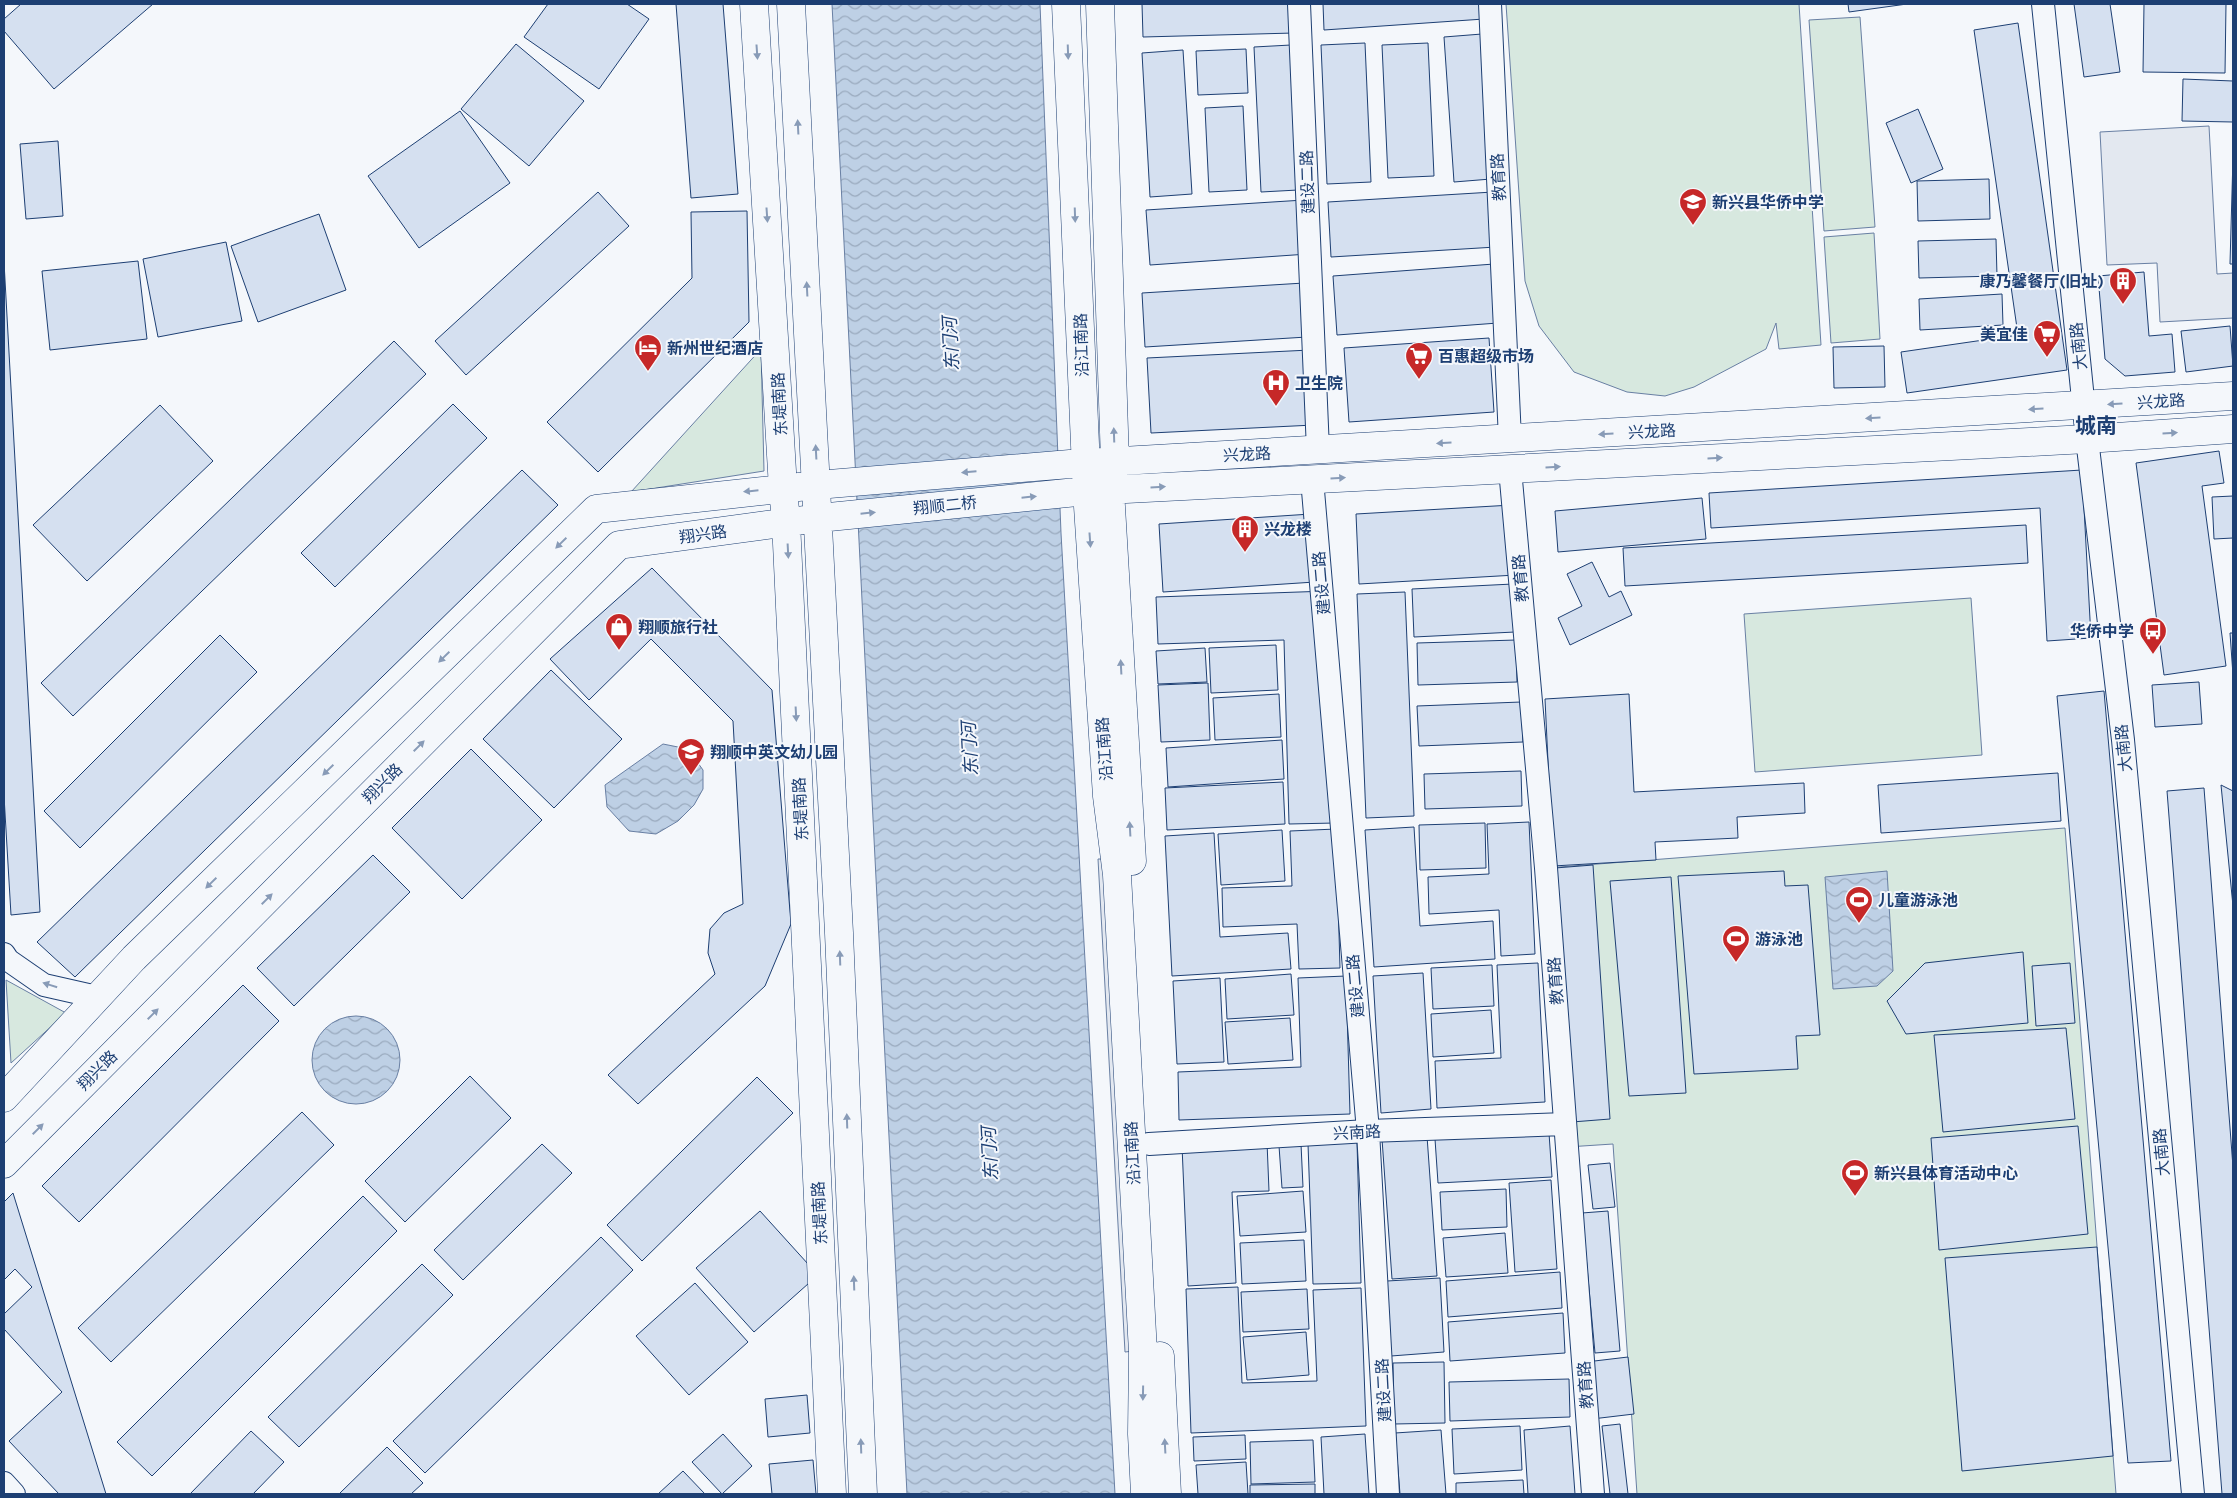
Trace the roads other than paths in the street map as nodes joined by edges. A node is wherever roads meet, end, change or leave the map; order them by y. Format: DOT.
graph roads {
  1 [pos="754,4"];
  2 [pos="791,4"];
  3 [pos="1066,4"];
  4 [pos="1100,4"];
  5 [pos="1299,4"];
  6 [pos="1490,4"];
  7 [pos="2043,4"];
  8 [pos="2233,396"];
  9 [pos="2084,406"];
  10 [pos="2233,429"];
  11 [pos="1510,439"];
  12 [pos="2087,439"];
  13 [pos="1318,450"];
  14 [pos="1115,462"];
  15 [pos="1078,464"];
  16 [pos="1510,469"];
  17 [pos="1312,479"];
  18 [pos="817,485"];
  19 [pos="783,488"];
  20 [pos="1089,491"];
  21 [pos="819,518"];
  22 [pos="786,522"];
  23 [pos="4,954"];
  24 [pos="97,997"];
  25 [pos="4,1098"];
  26 [pos="1565,1124"];
  27 [pos="1368,1131"];
  28 [pos="1149,1144"];
  29 [pos="4,1164"];
  30 [pos="4,1483"];
  31 [pos="14,1494"];
  32 [pos="832,1494"];
  33 [pos="863,1494"];
  34 [pos="1145,1494"];
  35 [pos="1167,1494"];
  36 [pos="1388,1494"];
  37 [pos="1593,1494"];
  38 [pos="2193,1494"];
  1 -- 19 [label="main road, 东堤南路, one-way"];
  18 -- 2 [label="main road, 东堤南路, one-way"];
  3 -- 15 [label="main road, 沿江南路, one-way"];
  14 -- 4 [label="main road, 沿江南路, one-way"];
  5 -- 13 [label="street, 建设二路"];
  6 -- 11 [label="street, 教育路"];
  7 -- 9 [label="street, 大南路"];
  8 -- 9 [label="main road, 兴龙路, one-way"];
  9 -- 11 [label="main road, 兴龙路, one-way"];
  9 -- 12 [label="street, 大南路"];
  12 -- 10 [label="main road, 兴龙路, one-way"];
  11 -- 13 [label="main road, 兴龙路, one-way"];
  16 -- 12 [label="main road, 兴龙路, one-way"];
  12 -- 38 [label="street, 大南路"];
  13 -- 14 [label="main road, 兴龙路"];
  14 -- 15 [label="main road, 兴龙路"];
  14 -- 20 [label="main road, 沿江南路"];
  15 -- 18 [label="main road, 翔顺二桥, one-way"];
  15 -- 20 [label="main road, 沿江南路"];
  17 -- 16 [label="main road, 兴龙路, one-way"];
  16 -- 26 [label="street, 教育路"];
  20 -- 17 [label="main road, 兴龙路, one-way"];
  17 -- 27 [label="street, 建设二路"];
  18 -- 19 [label="main road"];
  18 -- 21 [label="main road, 东堤南路"];
  19 -- 22 [label="main road, 东堤南路"];
  19 -- 24 [label="main road, one-way"];
  21 -- 20 [label="main road, 翔顺二桥, one-way"];
  28 -- 20 [label="main road, 沿江南路, one-way"];
  20 -- 34 [label="main road, 沿江南路, one-way"];
  21 -- 22 [label="main road, 翔兴路"];
  33 -- 21 [label="main road, 东堤南路, one-way"];
  29 -- 22 [label="main road, 翔兴路, one-way"];
  22 -- 32 [label="main road, 东堤南路, one-way"];
  24 -- 23 [label="street, one-way"];
  24 -- 25 [label="main road"];
  26 -- 27 [label="street, 兴南路"];
  26 -- 37 [label="street, 教育路"];
  27 -- 28 [label="street, 兴南路"];
  27 -- 36 [label="street, 建设二路"];
  35 -- 28 [label="main road, 沿江南路, one-way"];
  30 -- 31 [label="street"];
}
